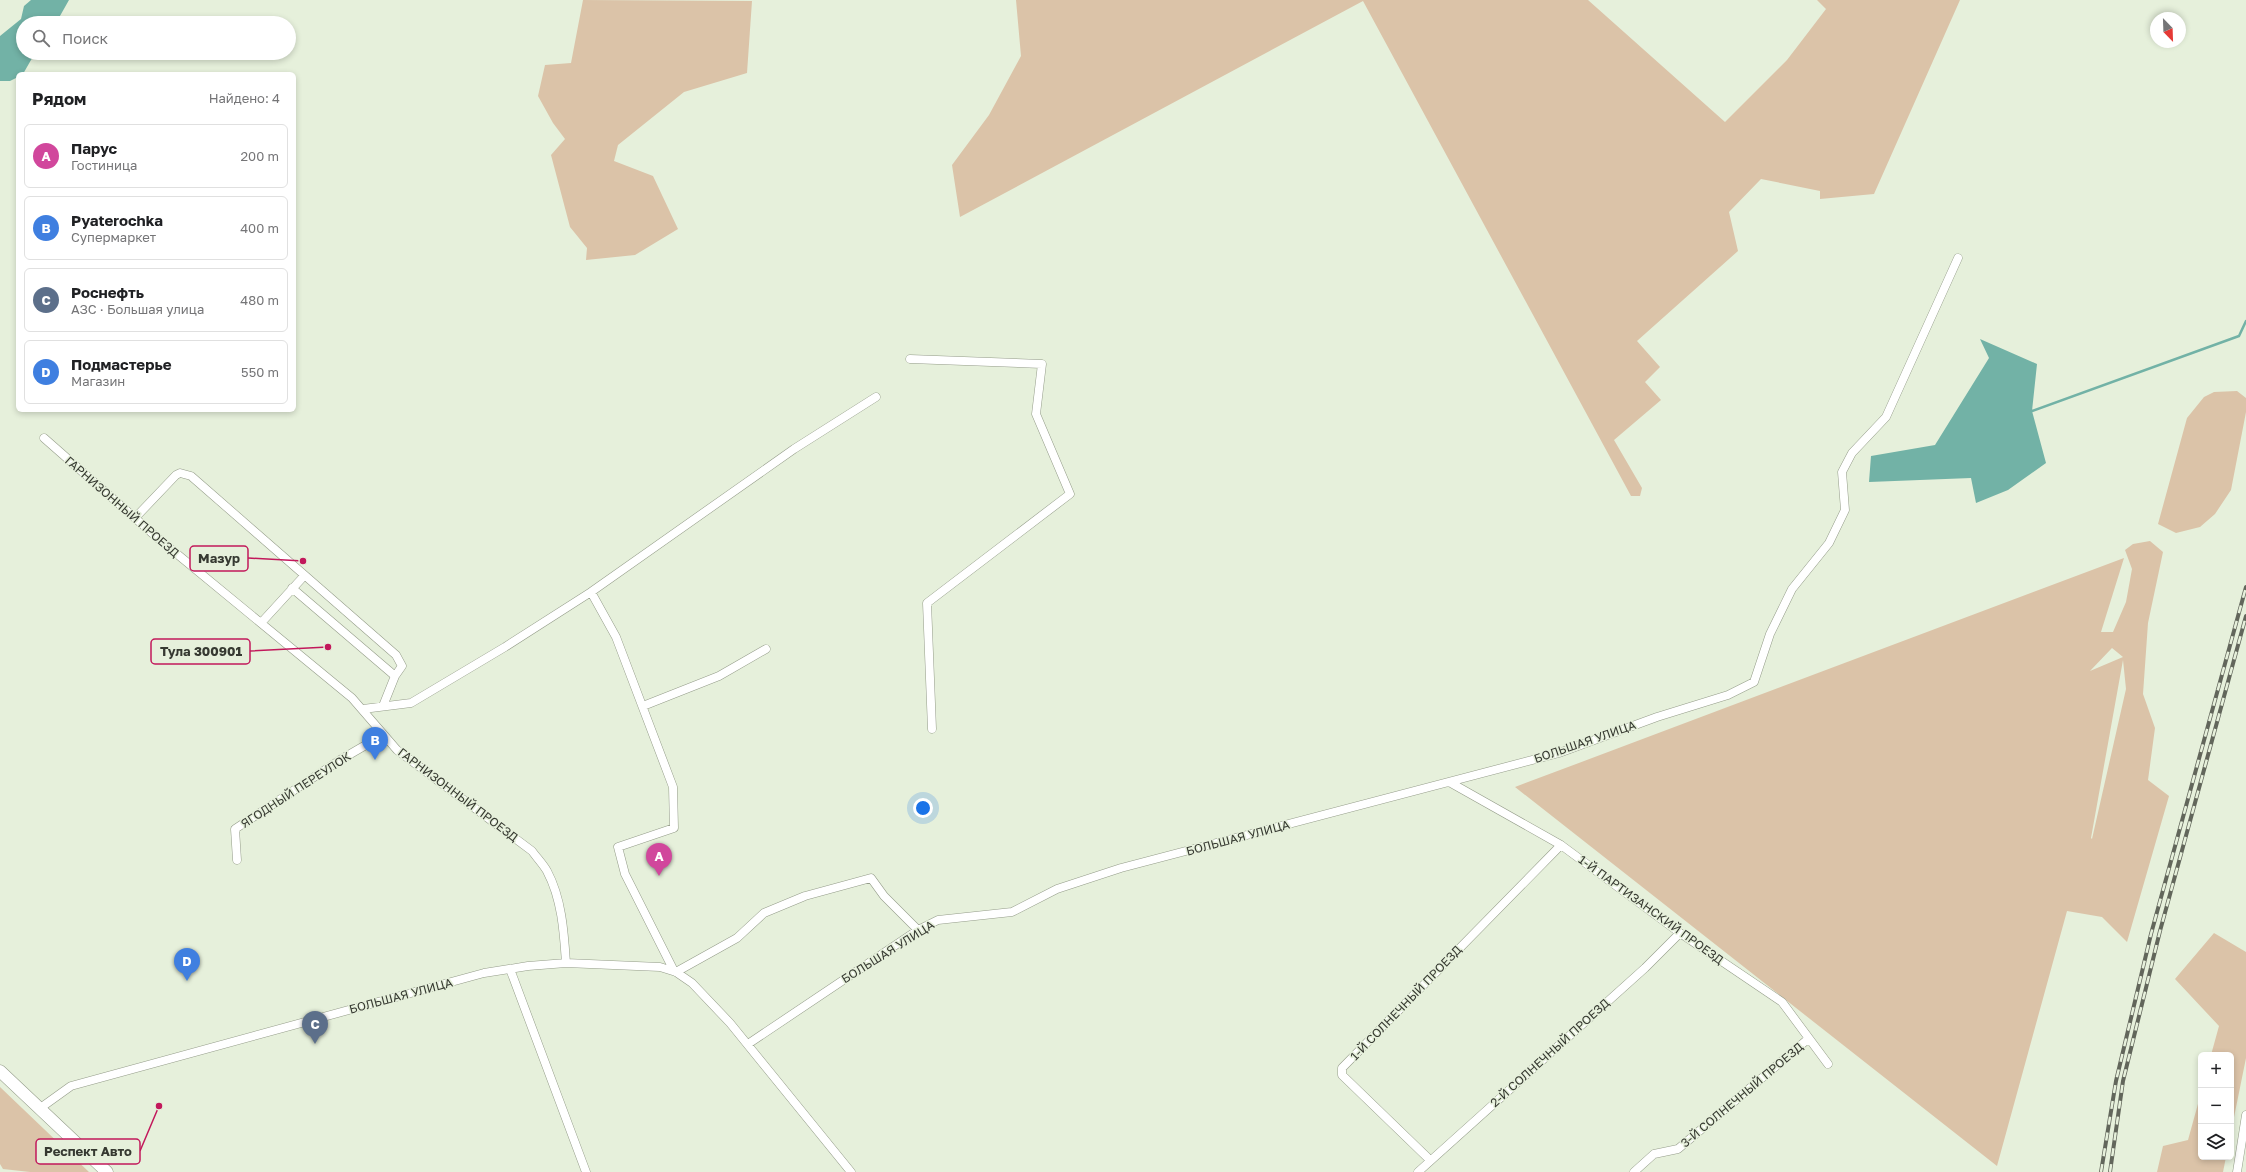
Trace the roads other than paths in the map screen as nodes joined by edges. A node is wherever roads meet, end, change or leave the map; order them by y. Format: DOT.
graph roads {
  1 [pos="1958,258"];
  2 [pos="910,359"];
  3 [pos="876,397"];
  4 [pos="44,438"];
  5 [pos="135,518"];
  6 [pos="304,576"];
  7 [pos="292,588"];
  8 [pos="591,592"];
  9 [pos="261,623"];
  10 [pos="766,649"];
  11 [pos="395,676"];
  12 [pos="383,706"];
  13 [pos="643,706"];
  14 [pos="363,709"];
  15 [pos="932,729"];
  16 [pos="383,735"];
  17 [pos="1451,783"];
  18 [pos="1561,845"];
  19 [pos="237,860"];
  20 [pos="918,930"];
  21 [pos="1680,933"];
  22 [pos="566,963"];
  23 [pos="510,969"];
  24 [pos="675,972"];
  25 [pos="1808,1040"];
  26 [pos="748,1044"];
  27 [pos="1828,1064"];
  28 [pos="0,1071"];
  29 [pos="39,1108"];
  30 [pos="2246,1115"];
  31 [pos="1430,1160"];
  32 [pos="107,1172"];
  33 [pos="586,1172"];
  34 [pos="851,1172"];
  35 [pos="1418,1172"];
  36 [pos="1634,1172"];
  37 [pos="2237,1172"];
  1 -- 17 [label="street, БОЛЬШАЯ УЛИЦА"];
  2 -- 15 [label="street"];
  3 -- 8 [label="street"];
  4 -- 5 [label="street, ГАРНИЗОННЫЙ ПРОЕЗД"];
  5 -- 6 [label="street"];
  5 -- 9 [label="street, ГАРНИЗОННЫЙ ПРОЕЗД"];
  6 -- 7 [label="street"];
  6 -- 11 [label="street"];
  7 -- 9 [label="street"];
  7 -- 11 [label="street"];
  8 -- 12 [label="street"];
  8 -- 13 [label="street"];
  9 -- 14 [label="street, ГАРНИЗОННЫЙ ПРОЕЗД"];
  10 -- 13 [label="street"];
  11 -- 12 [label="street"];
  12 -- 14 [label="street"];
  13 -- 24 [label="street"];
  14 -- 16 [label="street, ГАРНИЗОННЫЙ ПРОЕЗД"];
  16 -- 19 [label="street, ЯГОДНЫЙ ПЕРЕУЛОК"];
  16 -- 22 [label="street, ГАРНИЗОННЫЙ ПРОЕЗД"];
  17 -- 18 [label="street, 1-Й ПАРТИЗАНСКИЙ ПРОЕЗД"];
  17 -- 20 [label="street, БОЛЬШАЯ УЛИЦА"];
  18 -- 21 [label="street, 1-Й ПАРТИЗАНСКИЙ ПРОЕЗД"];
  18 -- 31 [label="street, 1-Й СОЛНЕЧНЫЙ ПРОЕЗД"];
  20 -- 24 [label="street"];
  20 -- 26 [label="street, БОЛЬШАЯ УЛИЦА"];
  21 -- 25 [label="street, 1-Й ПАРТИЗАНСКИЙ ПРОЕЗД"];
  21 -- 31 [label="street, 2-Й СОЛНЕЧНЫЙ ПРОЕЗД"];
  22 -- 23 [label="street, БОЛЬШАЯ УЛИЦА"];
  22 -- 24 [label="street, БОЛЬШАЯ УЛИЦА"];
  23 -- 29 [label="street, БОЛЬШАЯ УЛИЦА"];
  23 -- 33 [label="street"];
  24 -- 26 [label="street, БОЛЬШАЯ УЛИЦА"];
  25 -- 27 [label="street, 1-Й ПАРТИЗАНСКИЙ ПРОЕЗД"];
  25 -- 36 [label="street, 3-Й СОЛНЕЧНЫЙ ПРОЕЗД"];
  26 -- 34 [label="street, БОЛЬШАЯ УЛИЦА"];
  28 -- 29 [label="main road"];
  29 -- 32 [label="main road"];
  30 -- 37 [label="street"];
  31 -- 35 [label="street, 2-Й СОЛНЕЧНЫЙ ПРОЕЗД"];
}
